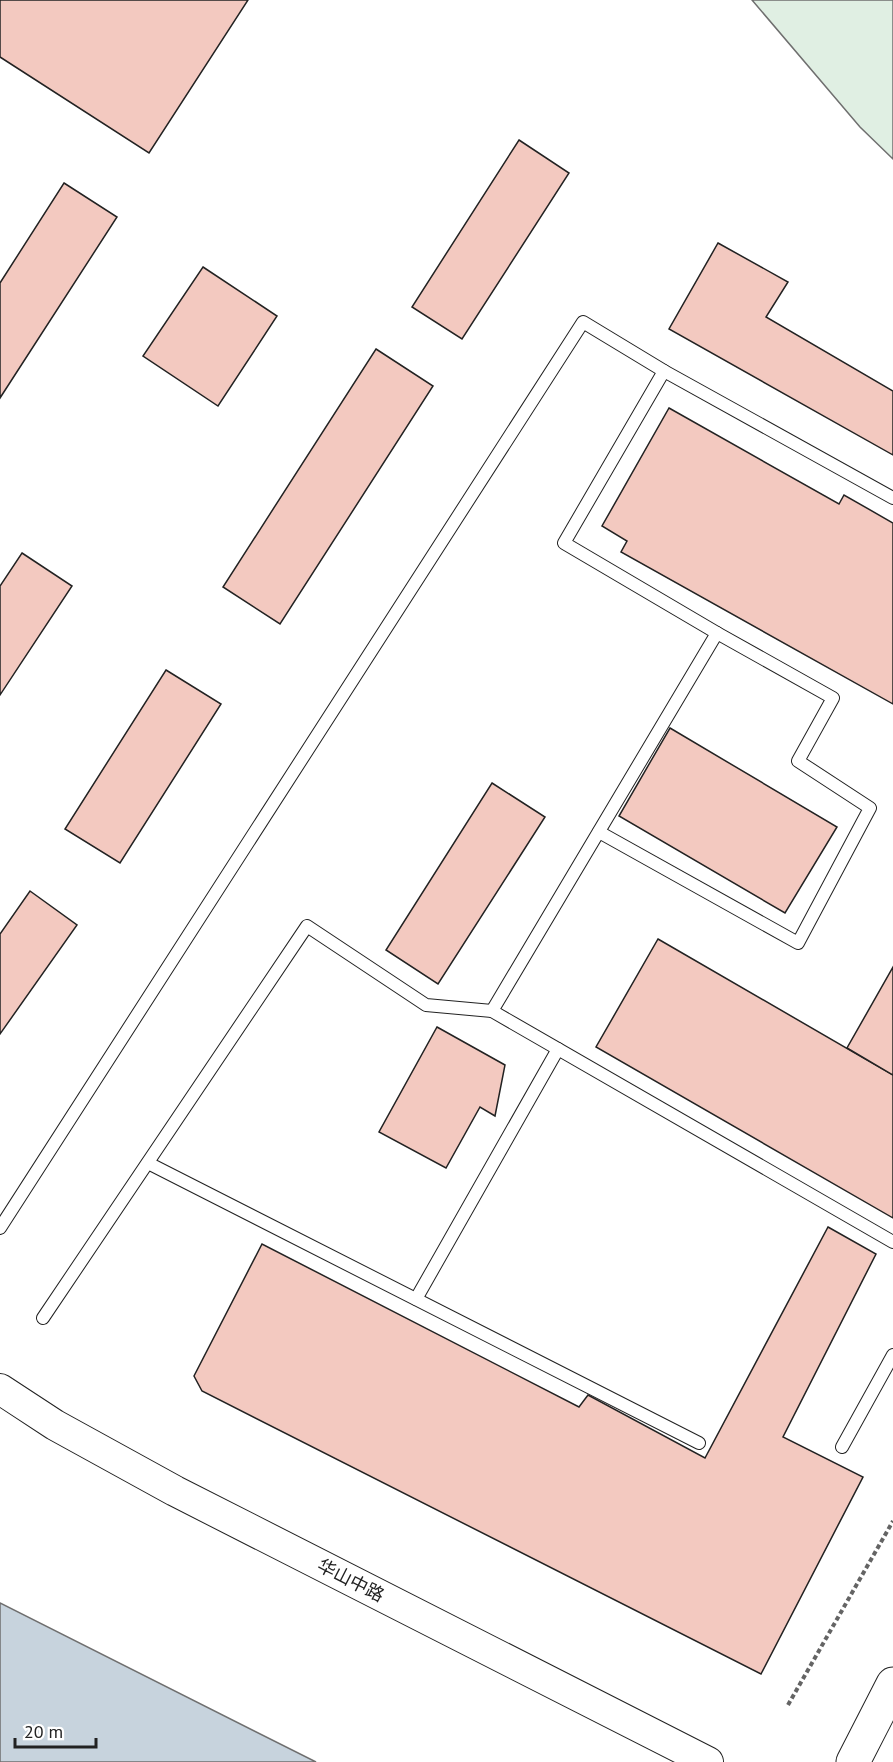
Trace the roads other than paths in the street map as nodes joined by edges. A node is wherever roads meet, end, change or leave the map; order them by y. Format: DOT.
graph roads {
  1 [pos="664,371"];
  2 [pos="893,498"];
  3 [pos="717,633"];
  4 [pos="599,832"];
  5 [pos="492,1011"];
  6 [pos="558,1049"];
  7 [pos="148,1163"];
  8 [pos="0,1228"];
  9 [pos="893,1242"];
  10 [pos="416,1299"];
  11 [pos="43,1318"];
  12 [pos="893,1355"];
  13 [pos="0,1389"];
  14 [pos="699,1443"];
  15 [pos="842,1447"];
  16 [pos="893,1684"];
  17 [pos="708,1762"];
  18 [pos="853,1762"];
  1 -- 2 [label="lane"];
  1 -- 3 [label="lane"];
  1 -- 8 [label="lane"];
  3 -- 4 [label="lane"];
  3 -- 4 [label="lane"];
  4 -- 5 [label="lane"];
  5 -- 6 [label="lane"];
  5 -- 7 [label="lane"];
  6 -- 9 [label="lane"];
  6 -- 10 [label="lane"];
  7 -- 10 [label="lane"];
  7 -- 11 [label="lane"];
  10 -- 14 [label="lane"];
  12 -- 15 [label="lane"];
  13 -- 17 [label="street, 华山中路"];
  16 -- 18 [label="main road"];
}
